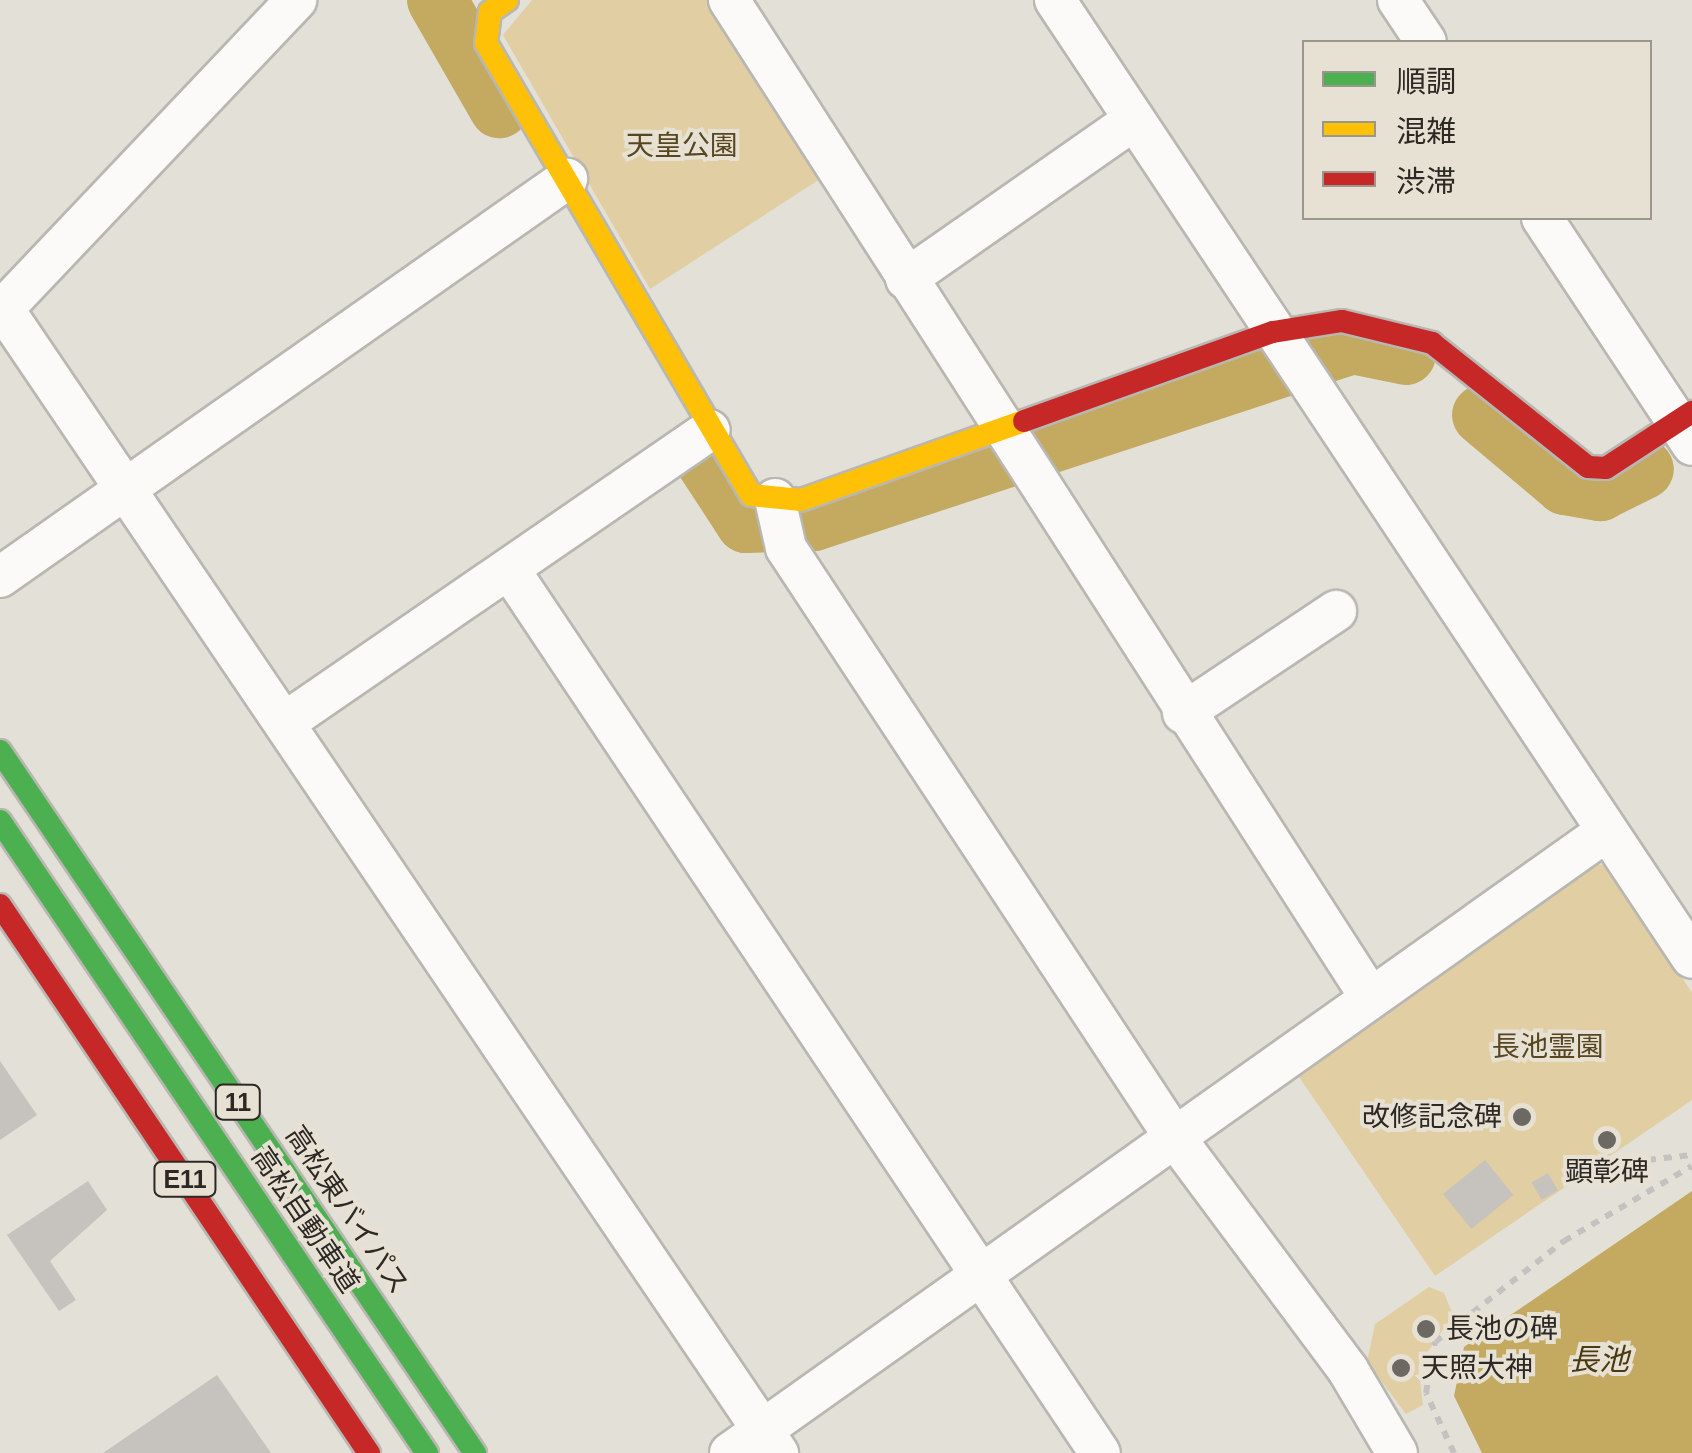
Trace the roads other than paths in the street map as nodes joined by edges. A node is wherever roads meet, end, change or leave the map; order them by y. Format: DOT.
graph roads {
  1 [pos="296,0"];
  2 [pos="507,0"];
  3 [pos="729,0"];
  4 [pos="1055,0"];
  5 [pos="1398,0"];
  6 [pos="1425,40"];
  7 [pos="1134,120"];
  8 [pos="553,188"];
  9 [pos="1543,220"];
  10 [pos="906,279"];
  11 [pos="2,307"];
  12 [pos="1287,352"];
  13 [pos="1687,429"];
  14 [pos="698,438"];
  15 [pos="1014,448"];
  16 [pos="128,488"];
  17 [pos="779,520"];
  18 [pos="509,568"];
  19 [pos="0,577"];
  20 [pos="1336,611"];
  21 [pos="1183,713"];
  22 [pos="287,721"];
  23 [pos="0,751"];
  24 [pos="0,821"];
  25 [pos="1607,831"];
  26 [pos="0,905"];
  27 [pos="0,947"];
  28 [pos="1692,958"];
  29 [pos="1368,994"];
  30 [pos="1173,1135"];
  31 [pos="980,1272"];
  32 [pos="770,1442"];
  33 [pos="339,1453"];
  34 [pos="369,1453"];
  35 [pos="427,1453"];
  36 [pos="475,1453"];
  37 [pos="730,1453"];
  38 [pos="1100,1453"];
  39 [pos="1397,1453"];
  1 -- 11 [label="street"];
  2 -- 8 [label="main road"];
  3 -- 10 [label="street"];
  4 -- 7 [label="street"];
  5 -- 6 [label="street"];
  7 -- 10 [label="street"];
  7 -- 12 [label="street"];
  8 -- 14 [label="main road"];
  8 -- 16 [label="street"];
  9 -- 13 [label="street"];
  10 -- 15 [label="street"];
  11 -- 16 [label="street"];
  12 -- 13 [label="main road"];
  12 -- 15 [label="main road"];
  12 -- 25 [label="street"];
  14 -- 17 [label="main road"];
  14 -- 18 [label="street"];
  15 -- 17 [label="main road"];
  15 -- 21 [label="street"];
  16 -- 19 [label="street"];
  16 -- 22 [label="street"];
  17 -- 30 [label="street"];
  18 -- 22 [label="street"];
  18 -- 31 [label="street"];
  20 -- 21 [label="street"];
  21 -- 29 [label="street"];
  22 -- 32 [label="street"];
  23 -- 36 [label="main road, 高松東バイパス / 11"];
  24 -- 35 [label="main road, 高松自動車道 / E11"];
  25 -- 28 [label="street"];
  25 -- 29 [label="street"];
  26 -- 34 [label="main road, E11"];
  27 -- 33 [label="main road"];
  29 -- 30 [label="street"];
  30 -- 31 [label="street"];
  30 -- 39 [label="street"];
  31 -- 32 [label="street"];
  31 -- 38 [label="street"];
  32 -- 37 [label="street"];
}
